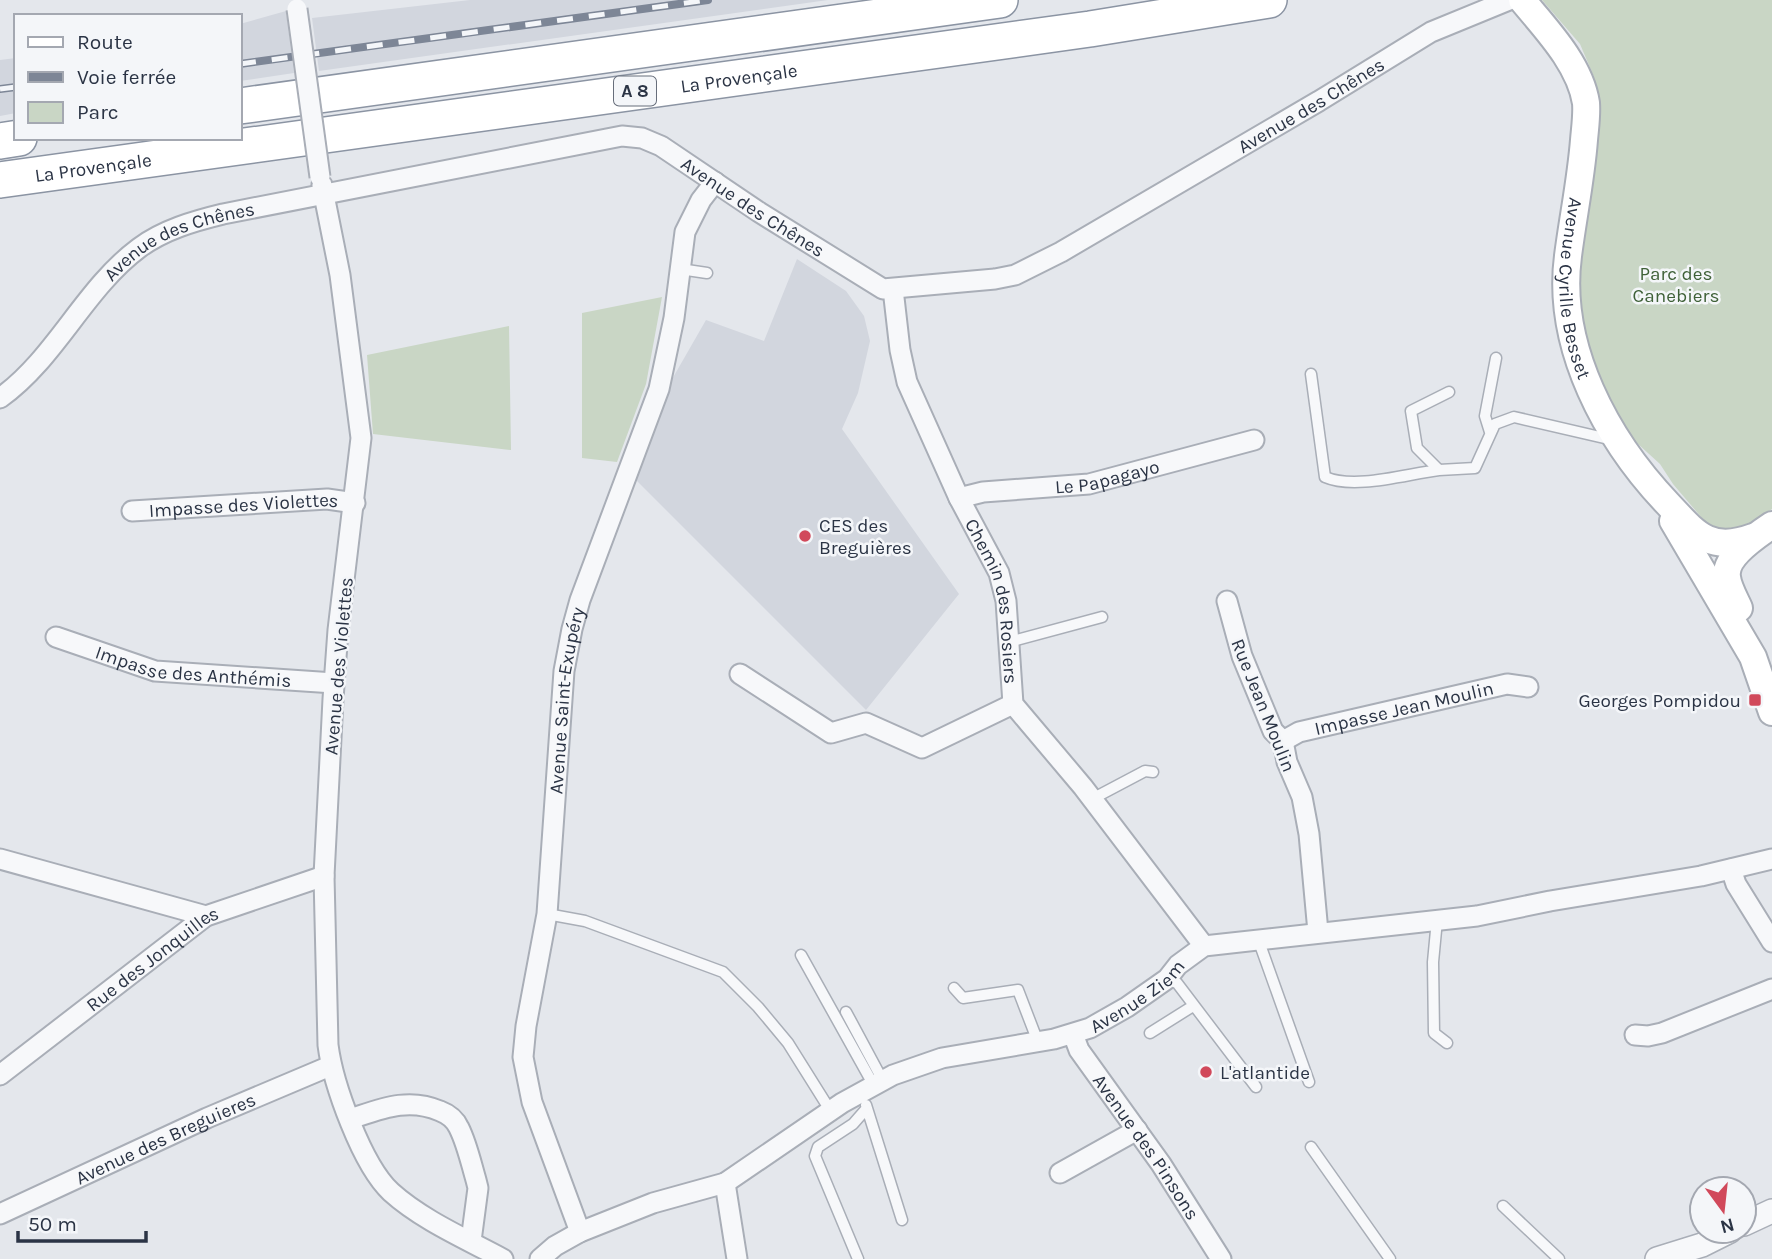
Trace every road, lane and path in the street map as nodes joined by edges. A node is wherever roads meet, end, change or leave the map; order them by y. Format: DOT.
graph roads {
  1 [pos="1000,0"];
  2 [pos="1269,0"];
  3 [pos="1508,0"];
  4 [pos="1522,0"];
  5 [pos="296,5"];
  6 [pos="242,106"];
  7 [pos="0,180"];
  8 [pos="715,182"];
  9 [pos="322,186"];
  10 [pos="679,271"];
  11 [pos="707,273"];
  12 [pos="893,289"];
  13 [pos="1496,358"];
  14 [pos="1311,374"];
  15 [pos="1448,393"];
  16 [pos="0,398"];
  17 [pos="1490,432"];
  18 [pos="1254,439"];
  19 [pos="1617,441"];
  20 [pos="1440,470"];
  21 [pos="1656,492"];
  22 [pos="959,498"];
  23 [pos="355,503"];
  24 [pos="132,511"];
  25 [pos="1763,531"];
  26 [pos="1227,601"];
  27 [pos="1102,617"];
  28 [pos="56,637"];
  29 [pos="1009,642"];
  30 [pos="1753,657"];
  31 [pos="740,674"];
  32 [pos="334,683"];
  33 [pos="1528,687"];
  34 [pos="1013,704"];
  35 [pos="1772,712"];
  36 [pos="1283,741"];
  37 [pos="1153,772"];
  38 [pos="1092,799"];
  39 [pos="0,859"];
  40 [pos="1772,859"];
  41 [pos="1731,869"];
  42 [pos="324,876"];
  43 [pos="547,914"];
  44 [pos="206,916"];
  45 [pos="1437,920"];
  46 [pos="1318,932"];
  47 [pos="1258,939"];
  48 [pos="1772,942"];
  49 [pos="1204,946"];
  50 [pos="801,955"];
  51 [pos="1167,979"];
  52 [pos="954,988"];
  53 [pos="1772,989"];
  54 [pos="1193,1006"];
  55 [pos="846,1012"];
  56 [pos="1150,1033"];
  57 [pos="1073,1034"];
  58 [pos="1635,1035"];
  59 [pos="1038,1042"];
  60 [pos="1447,1043"];
  61 [pos="331,1066"];
  62 [pos="0,1075"];
  63 [pos="1309,1082"];
  64 [pos="1256,1087"];
  65 [pos="870,1091"];
  66 [pos="830,1111"];
  67 [pos="351,1119"];
  68 [pos="1137,1130"];
  69 [pos="1311,1147"];
  70 [pos="1060,1172"];
  71 [pos="725,1183"];
  72 [pos="1503,1206"];
  73 [pos="0,1214"];
  74 [pos="902,1220"];
  75 [pos="580,1232"];
  76 [pos="471,1241"];
  77 [pos="1702,1245"];
  78 [pos="503,1259"];
  79 [pos="540,1259"];
  80 [pos="737,1259"];
  81 [pos="858,1259"];
  82 [pos="1221,1259"];
  83 [pos="1390,1259"];
  84 [pos="1559,1259"];
  85 [pos="1657,1259"];
  1 -- 6 [label="highway, La Provençale / A 8"];
  2 -- 7 [label="highway, La Provençale / A 8"];
  3 -- 12 [label="street, Avenue des Chênes"];
  4 -- 19 [label="main road, Avenue Cyrille Besset"];
  5 -- 9 [label="street, Avenue des Violettes, bridge"];
  8 -- 9 [label="street, Avenue des Chênes"];
  8 -- 10 [label="street, Avenue Saint-Exupéry"];
  8 -- 12 [label="street, Avenue des Chênes"];
  9 -- 16 [label="street, Avenue des Chênes"];
  9 -- 23 [label="street, Avenue des Violettes"];
  10 -- 11 [label="lane"];
  10 -- 43 [label="street, Avenue Saint-Exupéry"];
  12 -- 22 [label="street, Chemin des Rosiers"];
  13 -- 17 [label="lane"];
  14 -- 20 [label="lane"];
  15 -- 20 [label="lane"];
  17 -- 19 [label="lane"];
  17 -- 20 [label="lane"];
  18 -- 22 [label="street, Le Papagayo"];
  19 -- 21 [label="main road, Avenue Cyrille Besset"];
  21 -- 25 [label="main road, Avenue Cyrille Besset"];
  21 -- 30 [label="main road, Avenue Cyrille Besset"];
  22 -- 29 [label="street, Chemin des Rosiers"];
  23 -- 24 [label="street, Impasse des Violettes"];
  23 -- 32 [label="street, Avenue des Violettes"];
  25 -- 30 [label="main road"];
  26 -- 36 [label="street, Rue Jean Moulin"];
  27 -- 29 [label="lane"];
  28 -- 32 [label="street, Impasse des Anthémis"];
  29 -- 34 [label="street, Chemin des Rosiers"];
  30 -- 35 [label="main road, Avenue Cyrille Besset"];
  31 -- 34 [label="street"];
  32 -- 42 [label="street, Avenue des Violettes"];
  33 -- 36 [label="street, Impasse Jean Moulin"];
  34 -- 38 [label="street, Chemin des Rosiers"];
  36 -- 46 [label="street, Rue Jean Moulin"];
  37 -- 38 [label="lane"];
  38 -- 49 [label="street, Chemin des Rosiers"];
  39 -- 44 [label="street"];
  40 -- 41 [label="street"];
  41 -- 45 [label="street"];
  41 -- 48 [label="street"];
  42 -- 44 [label="street, Rue des Jonquilles"];
  42 -- 61 [label="street, Avenue des Violettes"];
  43 -- 66 [label="lane"];
  43 -- 75 [label="street, Avenue Saint-Exupéry"];
  44 -- 62 [label="street, Rue des Jonquilles"];
  45 -- 46 [label="street"];
  45 -- 60 [label="lane"];
  46 -- 47 [label="street"];
  47 -- 49 [label="street"];
  47 -- 63 [label="lane"];
  49 -- 51 [label="street, Avenue Ziem"];
  50 -- 65 [label="lane"];
  51 -- 54 [label="lane"];
  51 -- 57 [label="street, Avenue Ziem"];
  52 -- 59 [label="lane"];
  53 -- 58 [label="street"];
  54 -- 56 [label="lane"];
  54 -- 64 [label="lane"];
  55 -- 65 [label="lane"];
  57 -- 59 [label="street, Avenue Ziem"];
  57 -- 68 [label="street, Avenue des Pinsons"];
  59 -- 65 [label="street, Avenue Ziem"];
  61 -- 67 [label="street, Avenue des Violettes"];
  61 -- 73 [label="street, Avenue des Breguieres"];
  65 -- 66 [label="street, Avenue Ziem"];
  65 -- 74 [label="lane"];
  65 -- 81 [label="lane"];
  66 -- 71 [label="street, Avenue Ziem"];
  67 -- 76 [label="street, Avenue des Violettes"];
  67 -- 76 [label="street"];
  68 -- 70 [label="street"];
  68 -- 82 [label="street, Avenue des Pinsons"];
  69 -- 83 [label="lane"];
  71 -- 75 [label="street, Avenue Ziem"];
  71 -- 80 [label="street"];
  72 -- 84 [label="lane"];
  75 -- 79 [label="street, Avenue Ziem"];
  76 -- 78 [label="street, Avenue des Violettes"];
  77 -- 85 [label="street"];
}
